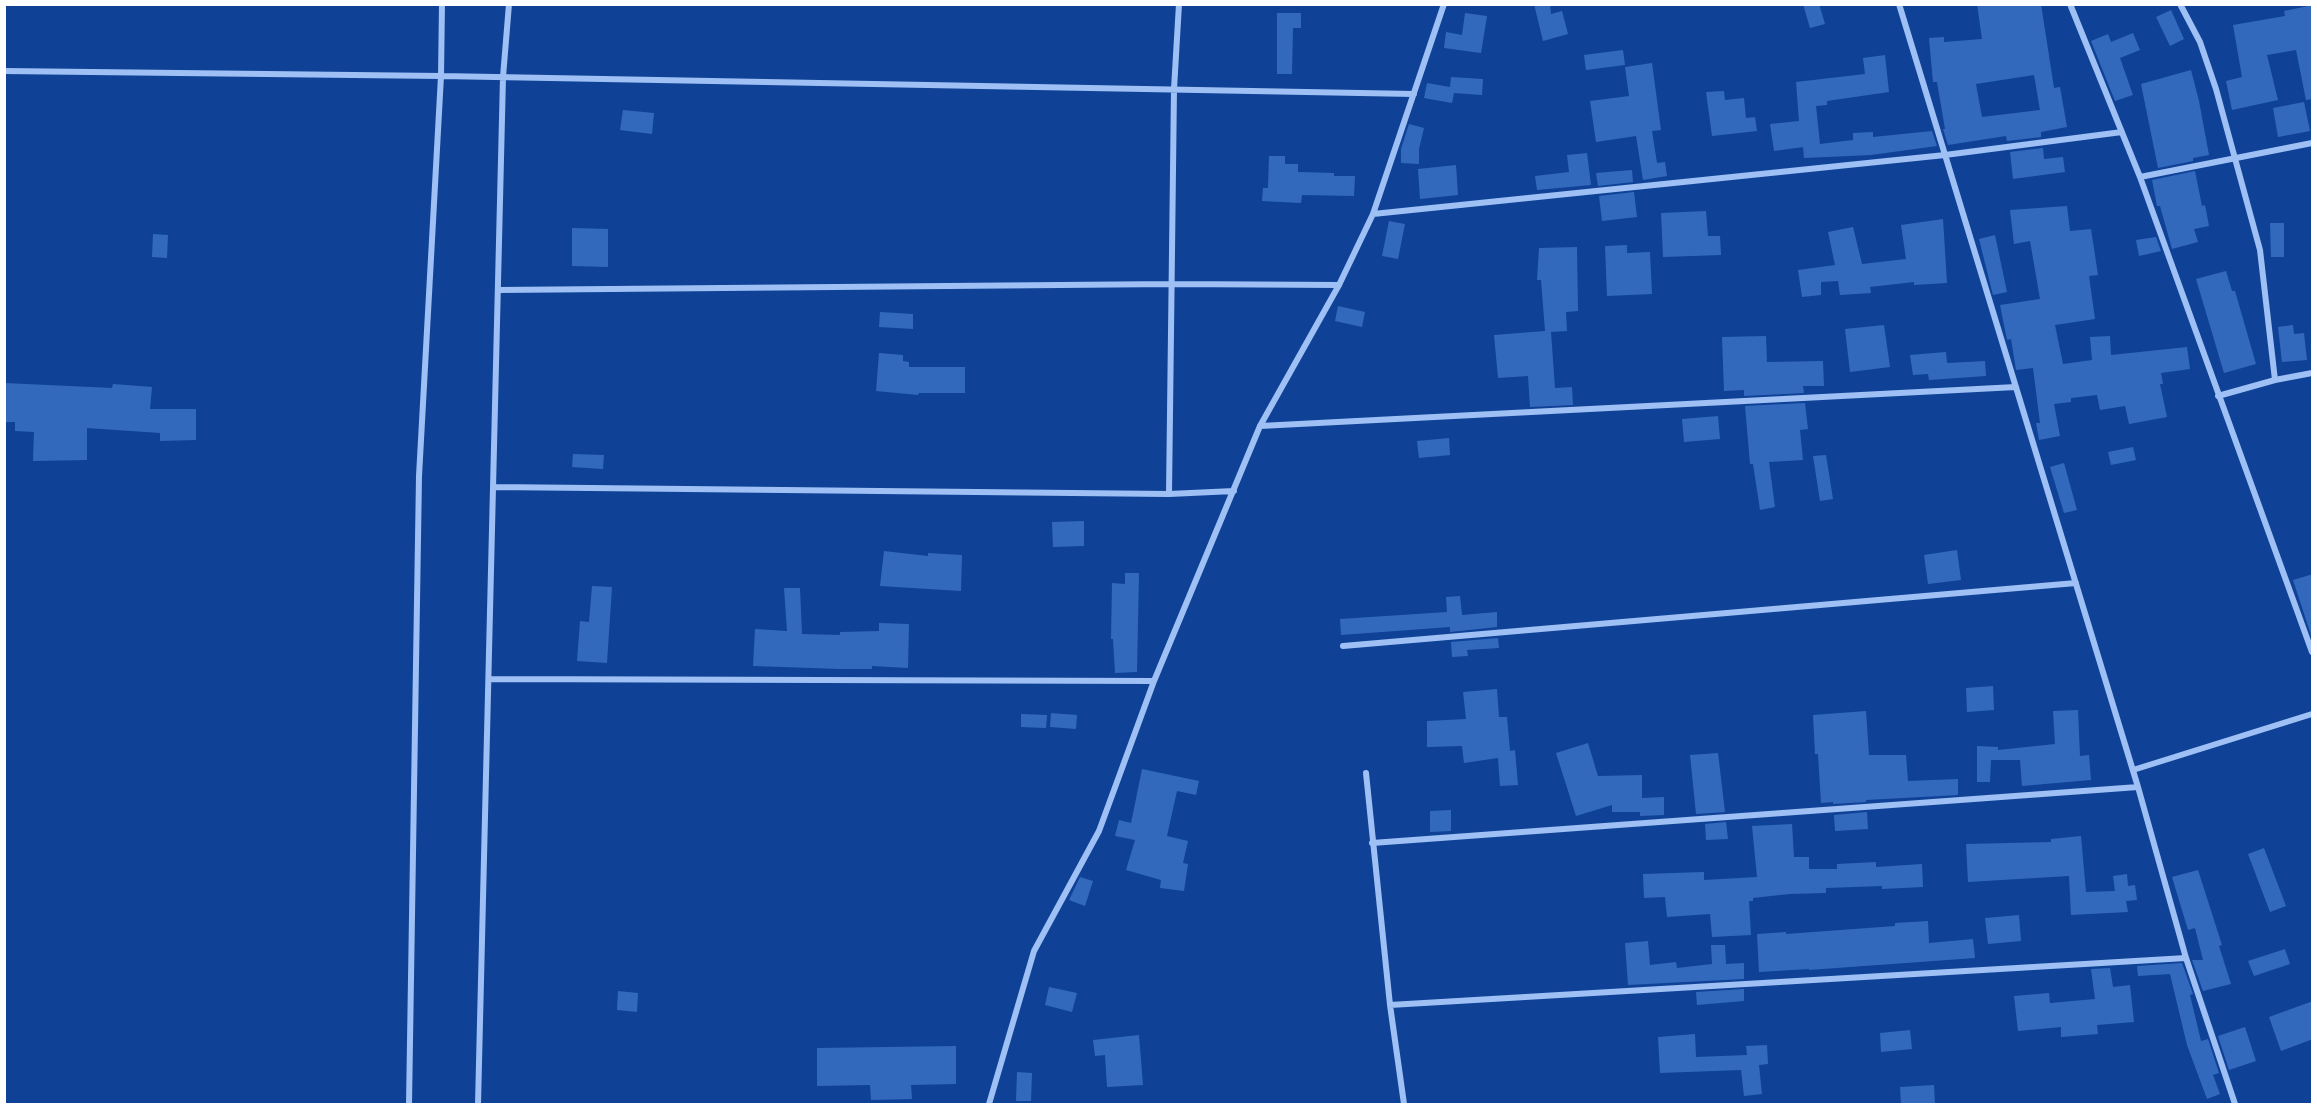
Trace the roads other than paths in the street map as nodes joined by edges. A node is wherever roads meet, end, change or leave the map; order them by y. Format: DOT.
graph roads {
  1 [pos="442,4"];
  2 [pos="509,4"];
  3 [pos="1179,4"];
  4 [pos="1444,4"];
  5 [pos="1899,4"];
  6 [pos="2070,4"];
  7 [pos="2180,4"];
  8 [pos="4,71"];
  9 [pos="441,76"];
  10 [pos="503,77"];
  11 [pos="1174,89"];
  12 [pos="1414,94"];
  13 [pos="2122,132"];
  14 [pos="2313,143"];
  15 [pos="1946,155"];
  16 [pos="2235,159"];
  17 [pos="2140,177"];
  18 [pos="1373,214"];
  19 [pos="1172,284"];
  20 [pos="1339,285"];
  21 [pos="498,290"];
  22 [pos="2313,373"];
  23 [pos="2275,380"];
  24 [pos="2016,387"];
  25 [pos="2218,396"];
  26 [pos="1260,426"];
  27 [pos="493,487"];
  28 [pos="1234,491"];
  29 [pos="1170,494"];
  30 [pos="2076,583"];
  31 [pos="1343,646"];
  32 [pos="2313,652"];
  33 [pos="489,680"];
  34 [pos="1154,681"];
  35 [pos="2313,714"];
  36 [pos="2133,770"];
  37 [pos="1366,773"];
  38 [pos="2138,787"];
  39 [pos="1372,843"];
  40 [pos="2186,958"];
  41 [pos="1390,1005"];
  42 [pos="409,1104"];
  43 [pos="478,1104"];
  44 [pos="988,1104"];
  45 [pos="1404,1104"];
  46 [pos="2235,1104"];
  1 -- 9 [label="street"];
  2 -- 10 [label="street"];
  3 -- 11 [label="street"];
  4 -- 12 [label="street"];
  5 -- 15 [label="street"];
  6 -- 13 [label="street"];
  7 -- 16 [label="street"];
  8 -- 9 [label="street"];
  9 -- 10 [label="street"];
  9 -- 42 [label="street"];
  10 -- 11 [label="street"];
  10 -- 21 [label="street"];
  11 -- 12 [label="street"];
  11 -- 19 [label="street"];
  12 -- 18 [label="street"];
  13 -- 15 [label="street"];
  13 -- 17 [label="street"];
  14 -- 16 [label="street"];
  15 -- 18 [label="street"];
  15 -- 24 [label="street"];
  16 -- 17 [label="street"];
  16 -- 23 [label="street"];
  17 -- 25 [label="street"];
  18 -- 20 [label="street"];
  19 -- 20 [label="street"];
  19 -- 21 [label="street"];
  19 -- 29 [label="street"];
  20 -- 26 [label="street"];
  21 -- 27 [label="street"];
  22 -- 23 [label="street"];
  23 -- 25 [label="street"];
  24 -- 26 [label="street"];
  24 -- 30 [label="street"];
  25 -- 32 [label="street"];
  26 -- 28 [label="street"];
  27 -- 29 [label="street"];
  27 -- 33 [label="street"];
  28 -- 29 [label="street"];
  28 -- 34 [label="street"];
  30 -- 31 [label="street"];
  30 -- 36 [label="street"];
  33 -- 34 [label="street"];
  33 -- 43 [label="street"];
  34 -- 44 [label="street"];
  35 -- 36 [label="street"];
  36 -- 38 [label="street"];
  37 -- 39 [label="street"];
  38 -- 39 [label="street"];
  38 -- 40 [label="street"];
  39 -- 41 [label="street"];
  40 -- 41 [label="street"];
  40 -- 46 [label="street"];
  41 -- 45 [label="street"];
}
